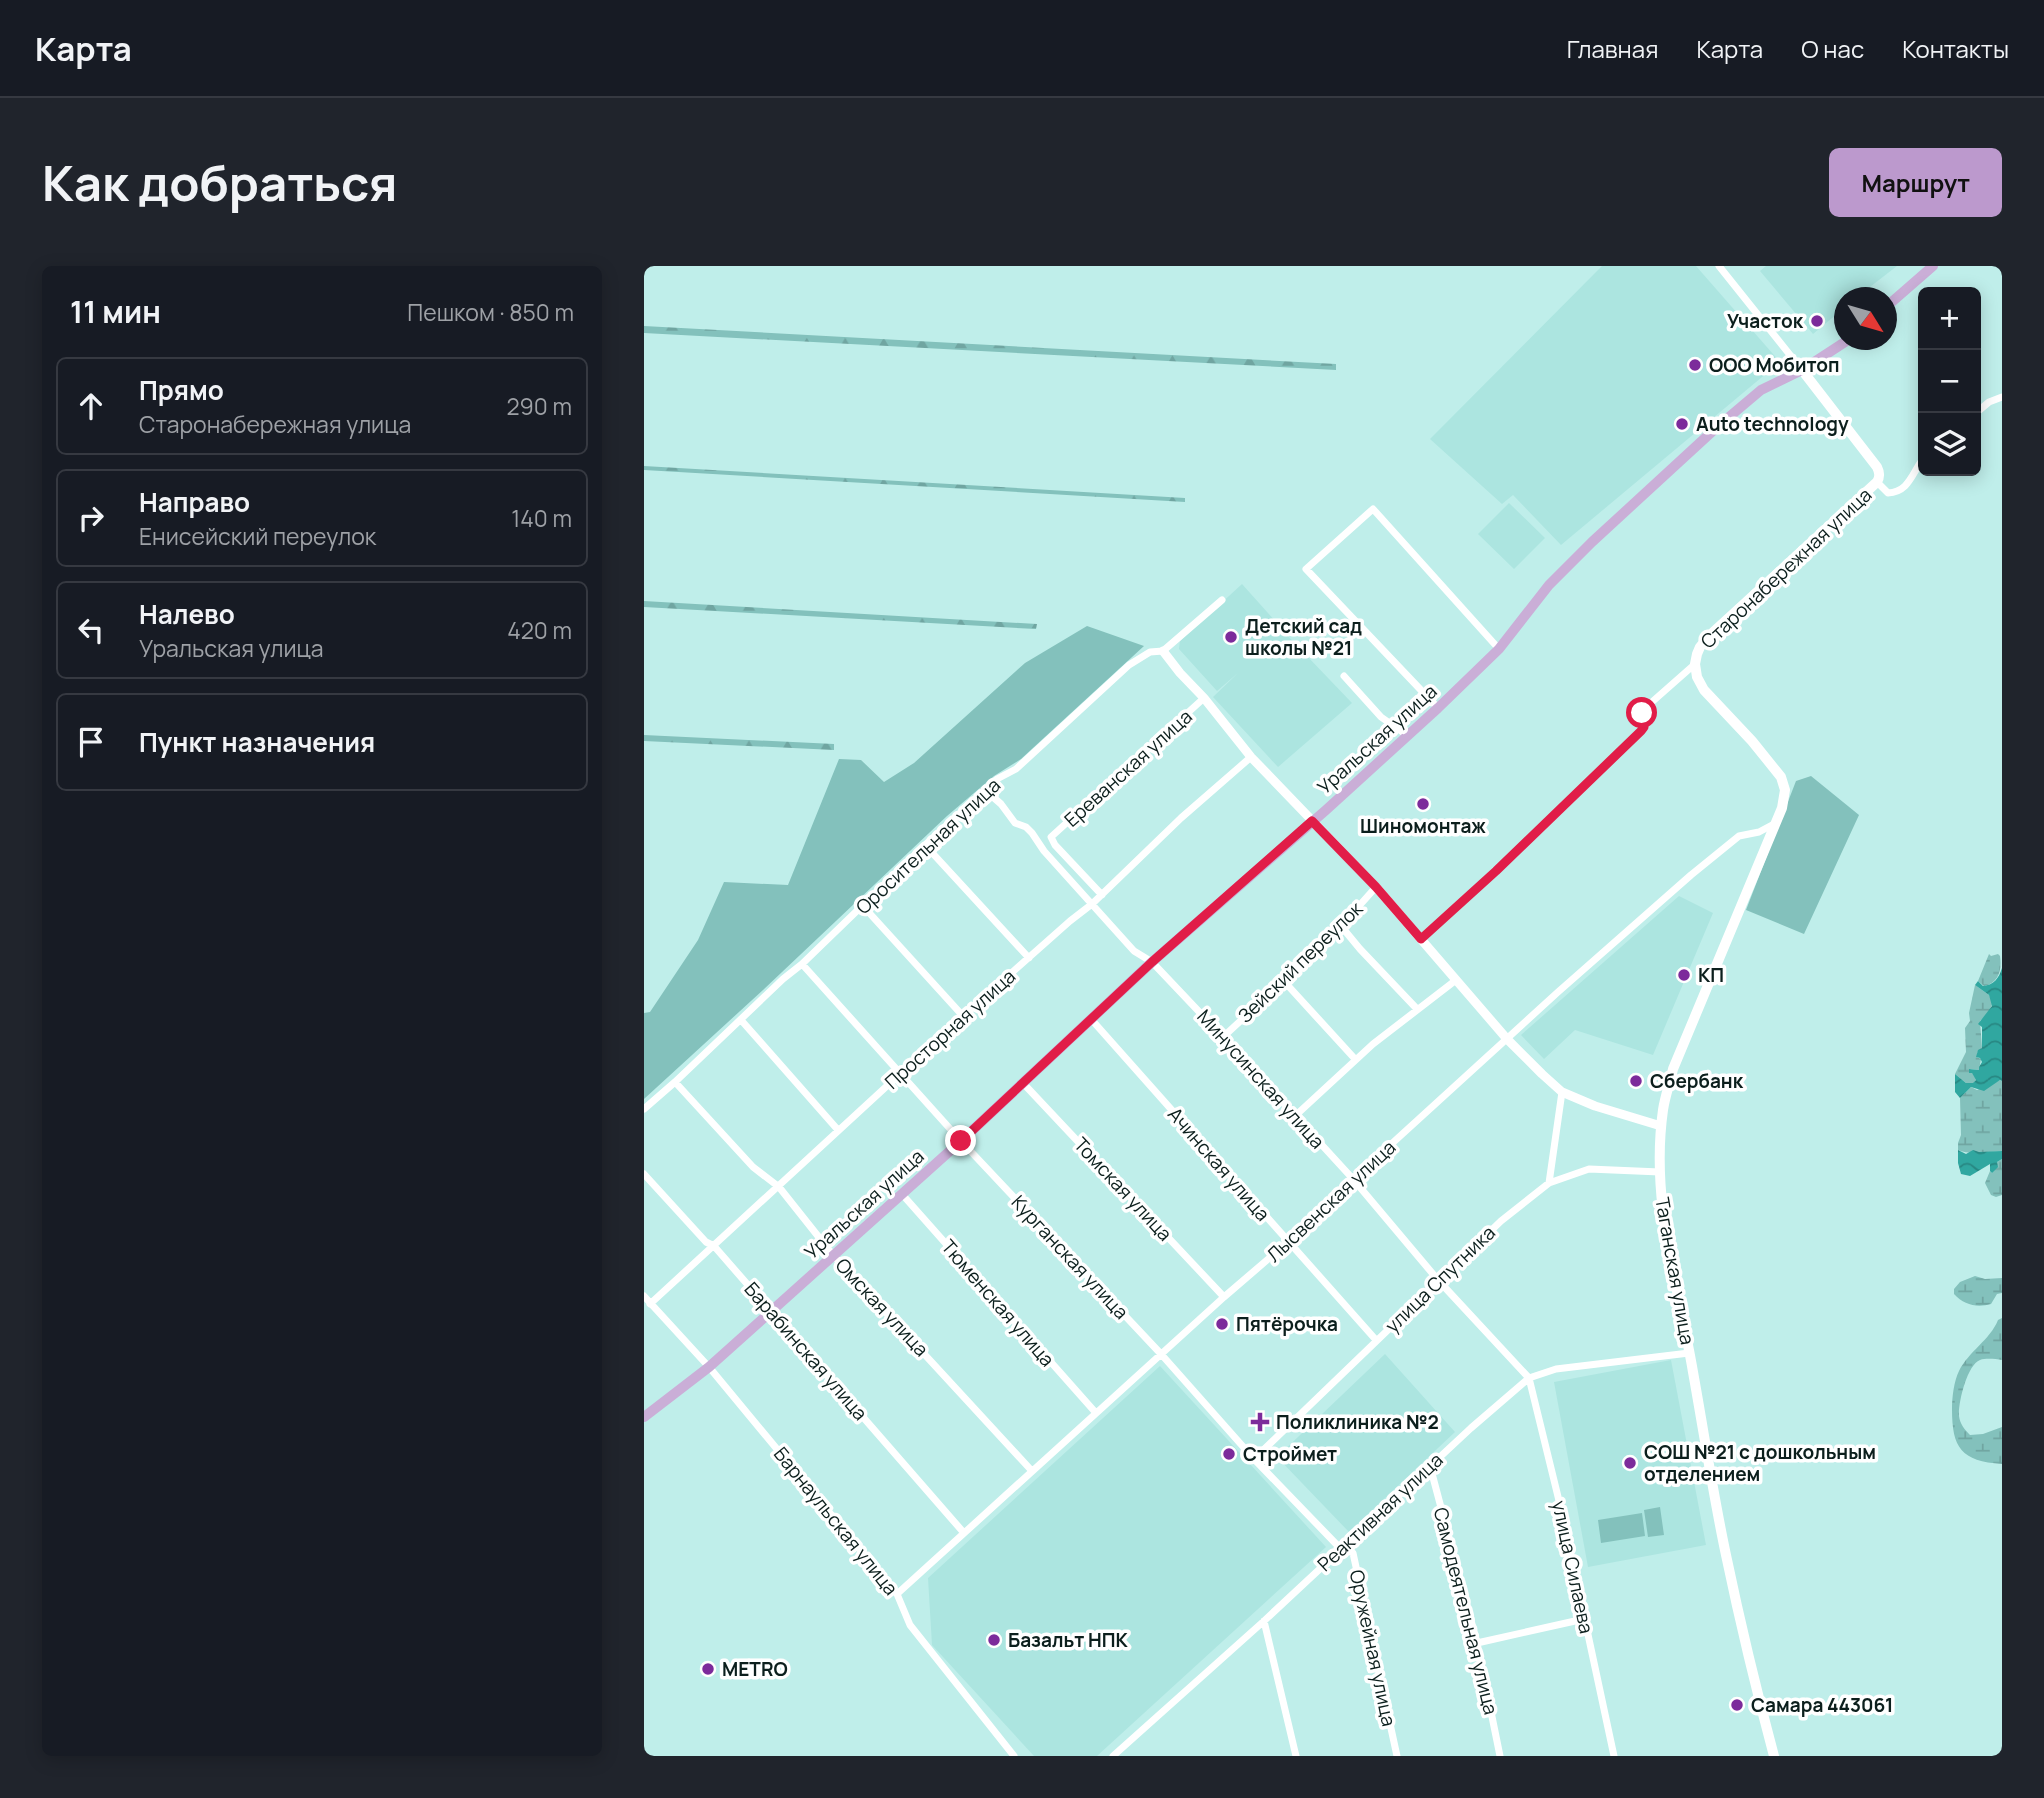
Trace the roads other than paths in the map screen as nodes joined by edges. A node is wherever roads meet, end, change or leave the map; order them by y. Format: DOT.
graph roads {
  1 [pos="1719,266"];
  2 [pos="1933,266"];
  3 [pos="1897,297"];
  4 [pos="1834,349"];
  5 [pos="1802,370"];
  6 [pos="2002,397"];
  7 [pos="1981,409"];
  8 [pos="1918,466"];
  9 [pos="1877,482"];
  10 [pos="1222,600"];
  11 [pos="1499,649"];
  12 [pos="1163,651"];
  13 [pos="1695,664"];
  14 [pos="1343,676"];
  15 [pos="1205,698"];
  16 [pos="1438,708"];
  17 [pos="1408,736"];
  18 [pos="1251,757"];
  19 [pos="985,790"];
  20 [pos="1312,821"];
  21 [pos="1774,824"];
  22 [pos="925,845"];
  23 [pos="1376,887"];
  24 [pos="1102,895"];
  25 [pos="1092,904"];
  26 [pos="863,906"];
  27 [pos="1341,926"];
  28 [pos="1421,939"];
  29 [pos="1029,958"];
  30 [pos="1152,962"];
  31 [pos="802,964"];
  32 [pos="1282,978"];
  33 [pos="1456,980"];
  34 [pos="1417,1009"];
  35 [pos="963,1016"];
  36 [pos="1091,1019"];
  37 [pos="741,1020"];
  38 [pos="1223,1037"];
  39 [pos="1507,1039"];
  40 [pos="1355,1059"];
  41 [pos="901,1073"];
  42 [pos="675,1082"];
  43 [pos="1022,1082"];
  44 [pos="1562,1092"];
  45 [pos="644,1109"];
  46 [pos="1295,1116"];
  47 [pos="1661,1126"];
  48 [pos="838,1130"];
  49 [pos="961,1141"];
  50 [pos="1660,1172"];
  51 [pos="644,1174"];
  52 [pos="1353,1179"];
  53 [pos="1549,1183"];
  54 [pos="779,1187"];
  55 [pos="901,1194"];
  56 [pos="1288,1242"];
  57 [pos="714,1246"];
  58 [pos="833,1255"];
  59 [pos="1438,1280"];
  60 [pos="644,1296"];
  61 [pos="1224,1297"];
  62 [pos="650,1304"];
  63 [pos="771,1311"];
  64 [pos="1376,1340"];
  65 [pos="1689,1353"];
  66 [pos="1161,1354"];
  67 [pos="709,1367"];
  68 [pos="1529,1378"];
  69 [pos="1096,1413"];
  70 [pos="644,1418"];
  71 [pos="1254,1459"];
  72 [pos="1430,1466"];
  73 [pos="1032,1471"];
  74 [pos="964,1533"];
  75 [pos="1340,1548"];
  76 [pos="897,1594"];
  77 [pos="1584,1619"];
  78 [pos="1264,1620"];
  79 [pos="1477,1643"];
  80 [pos="1014,1756"];
  81 [pos="1113,1756"];
  82 [pos="1296,1756"];
  83 [pos="1397,1756"];
  84 [pos="1500,1756"];
  85 [pos="1614,1756"];
  86 [pos="1774,1756"];
  1 -- 5 [label="street"];
  2 -- 3 [label="main road"];
  4 -- 5 [label="main road, Уральская улица"];
  5 -- 9 [label="main road"];
  5 -- 11 [label="main road, Уральская улица"];
  6 -- 7 [label="street"];
  8 -- 9 [label="street, Старонабережная улица"];
  9 -- 13 [label="main road, Старонабережная улица"];
  10 -- 12 [label="street, Оросительная улица"];
  11 -- 16 [label="main road, Уральская улица"];
  11 -- 16 [label="street"];
  12 -- 15 [label="street"];
  12 -- 19 [label="street, Оросительная улица"];
  13 -- 21 [label="main road, Таганская улица"];
  13 -- 28 [label="street, Старонабережная улица"];
  14 -- 17 [label="street"];
  15 -- 18 [label="street"];
  15 -- 24 [label="street, Ереванская улица"];
  16 -- 17 [label="main road, Уральская улица"];
  17 -- 20 [label="main road, Уральская улица"];
  18 -- 20 [label="street"];
  18 -- 24 [label="street, Просторная улица"];
  19 -- 22 [label="street, Оросительная улица"];
  19 -- 25 [label="street, Минусинская улица"];
  20 -- 23 [label="street"];
  20 -- 30 [label="main road, Уральская улица"];
  21 -- 39 [label="street, Лысвенская улица"];
  21 -- 47 [label="main road, Таганская улица"];
  22 -- 26 [label="street, Оросительная улица"];
  22 -- 29 [label="street"];
  23 -- 27 [label="street, Зейский переулок"];
  23 -- 28 [label="street"];
  24 -- 25 [label="street, Просторная улица"];
  25 -- 29 [label="street, Просторная улица"];
  25 -- 30 [label="street, Минусинская улица"];
  26 -- 31 [label="street, Оросительная улица"];
  26 -- 35 [label="street"];
  27 -- 32 [label="street, Зейский переулок"];
  27 -- 34 [label="street"];
  28 -- 33 [label="street"];
  29 -- 35 [label="street, Просторная улица"];
  30 -- 36 [label="main road, Уральская улица"];
  30 -- 38 [label="street, Минусинская улица"];
  31 -- 37 [label="street, Оросительная улица"];
  31 -- 41 [label="street, Курганская улица"];
  32 -- 38 [label="street, Зейский переулок"];
  32 -- 40 [label="street"];
  33 -- 34 [label="street"];
  33 -- 39 [label="street"];
  34 -- 40 [label="street"];
  35 -- 41 [label="street, Просторная улица"];
  36 -- 43 [label="main road, Уральская улица"];
  36 -- 56 [label="street, Ачинская улица"];
  37 -- 42 [label="street, Оросительная улица"];
  37 -- 48 [label="street"];
  38 -- 46 [label="street, Минусинская улица"];
  39 -- 44 [label="street"];
  39 -- 52 [label="street, Лысвенская улица"];
  40 -- 46 [label="street"];
  41 -- 48 [label="street, Просторная улица"];
  41 -- 49 [label="street, Курганская улица"];
  42 -- 45 [label="street, Оросительная улица"];
  42 -- 54 [label="street, Омская улица"];
  43 -- 49 [label="main road, Уральская улица"];
  43 -- 61 [label="street, Томская улица"];
  44 -- 47 [label="street"];
  44 -- 53 [label="street"];
  46 -- 52 [label="street, Минусинская улица"];
  47 -- 50 [label="main road, Таганская улица"];
  48 -- 54 [label="street, Просторная улица"];
  49 -- 55 [label="main road, Уральская улица"];
  49 -- 66 [label="street, Курганская улица"];
  50 -- 53 [label="street, улица Спутника"];
  50 -- 65 [label="main road, Таганская улица"];
  51 -- 57 [label="street, Барабинская улица"];
  52 -- 56 [label="street, Лысвенская улица"];
  52 -- 59 [label="street, Минусинская улица"];
  53 -- 59 [label="street, улица Спутника"];
  54 -- 57 [label="street, Просторная улица"];
  54 -- 58 [label="street, Омская улица"];
  55 -- 58 [label="main road, Уральская улица"];
  55 -- 69 [label="street, Тюменская улица"];
  56 -- 61 [label="street, Лысвенская улица"];
  56 -- 64 [label="street, Ачинская улица"];
  57 -- 62 [label="street, Просторная улица"];
  57 -- 63 [label="street, Барабинская улица"];
  58 -- 63 [label="main road, Уральская улица"];
  58 -- 73 [label="street, Омская улица"];
  59 -- 64 [label="street, улица Спутника"];
  59 -- 68 [label="street, Минусинская улица"];
  60 -- 62 [label="street, Барнаульская улица"];
  61 -- 66 [label="street, Лысвенская улица"];
  62 -- 67 [label="street, Барнаульская улица"];
  63 -- 67 [label="main road, Уральская улица"];
  63 -- 74 [label="street, Барабинская улица"];
  64 -- 71 [label="street, улица Спутника"];
  65 -- 68 [label="street, Реактивная улица"];
  65 -- 86 [label="main road, Таганская улица"];
  66 -- 69 [label="street, Лысвенская улица"];
  66 -- 71 [label="street, Курганская улица"];
  67 -- 70 [label="main road, Уральская улица"];
  67 -- 76 [label="street, Барнаульская улица"];
  68 -- 72 [label="street, Реактивная улица"];
  68 -- 77 [label="street, улица Силаева"];
  69 -- 73 [label="street, Лысвенская улица"];
  71 -- 75 [label="street, Курганская улица"];
  72 -- 75 [label="street, Реактивная улица"];
  72 -- 79 [label="street, Самодеятельная улица"];
  73 -- 74 [label="street, Лысвенская улица"];
  74 -- 76 [label="street, Лысвенская улица"];
  75 -- 78 [label="street, Реактивная улица"];
  75 -- 83 [label="street, Оружейная улица"];
  76 -- 80 [label="street, Барнаульская улица"];
  77 -- 79 [label="street"];
  77 -- 85 [label="street, улица Силаева"];
  78 -- 81 [label="street, Реактивная улица"];
  78 -- 82 [label="street"];
  79 -- 84 [label="street, Самодеятельная улица"];
}
